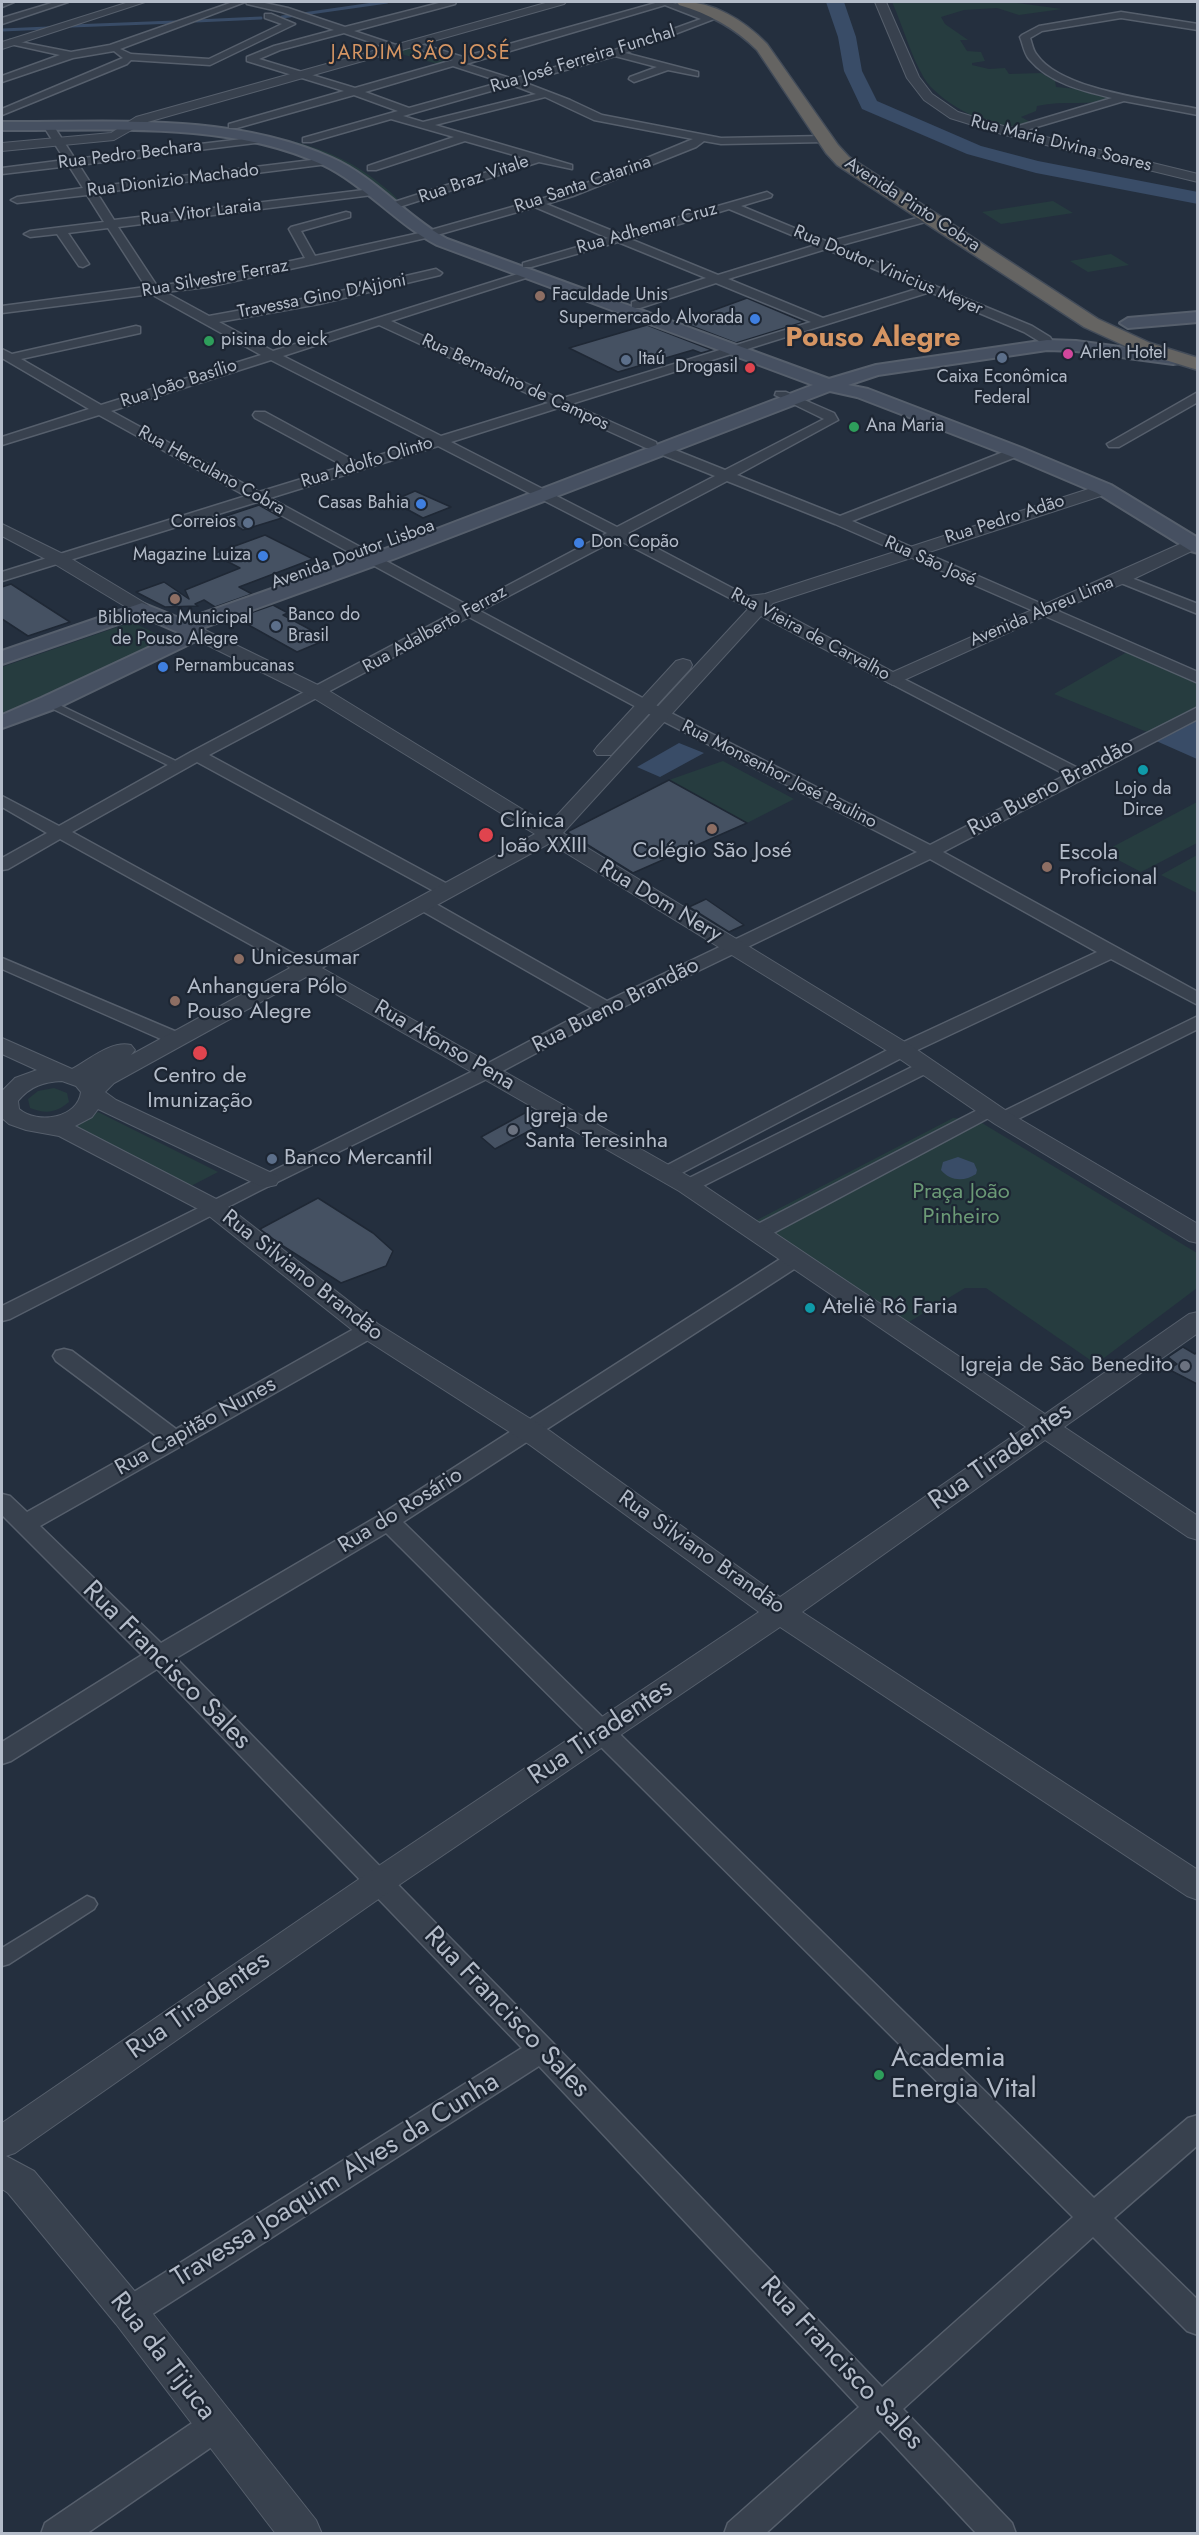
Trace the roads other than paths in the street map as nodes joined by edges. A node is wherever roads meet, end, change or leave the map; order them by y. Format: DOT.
graph roads {
  1 [pos="9,2"];
  2 [pos="63,2"];
  3 [pos="139,2"];
  4 [pos="240,2"];
  5 [pos="250,2"];
  6 [pos="452,2"];
  7 [pos="560,2"];
  8 [pos="666,2"];
  9 [pos="684,2"];
  10 [pos="708,2"];
  11 [pos="880,2"];
  12 [pos="2,4"];
  13 [pos="2,12"];
  14 [pos="16,16"];
  15 [pos="268,16"];
  16 [pos="2,21"];
  17 [pos="1197,27"];
  18 [pos="343,32"];
  19 [pos="7,44"];
  20 [pos="411,45"];
  21 [pos="112,48"];
  22 [pos="396,48"];
  23 [pos="382,52"];
  24 [pos="615,53"];
  25 [pos="71,55"];
  26 [pos="129,57"];
  27 [pos="404,59"];
  28 [pos="415,62"];
  29 [pos="461,62"];
  30 [pos="115,66"];
  31 [pos="667,67"];
  32 [pos="438,69"];
  33 [pos="298,74"];
  34 [pos="695,74"];
  35 [pos="2,79"];
  36 [pos="634,79"];
  37 [pos="512,81"];
  38 [pos="354,91"];
  39 [pos="546,94"];
  40 [pos="1124,98"];
  41 [pos="408,111"];
  42 [pos="1194,111"];
  43 [pos="2,115"];
  44 [pos="391,116"];
  45 [pos="1197,120"];
  46 [pos="133,124"];
  47 [pos="424,125"];
  48 [pos="2,126"];
  49 [pos="233,126"];
  50 [pos="49,127"];
  51 [pos="172,130"];
  52 [pos="1009,132"];
  53 [pos="114,136"];
  54 [pos="465,137"];
  55 [pos="702,137"];
  56 [pos="825,139"];
  57 [pos="259,140"];
  58 [pos="307,140"];
  59 [pos="58,141"];
  60 [pos="721,141"];
  61 [pos="692,145"];
  62 [pos="2,147"];
  63 [pos="195,148"];
  64 [pos="538,159"];
  65 [pos="328,161"];
  66 [pos="72,162"];
  67 [pos="568,167"];
  68 [pos="372,168"];
  69 [pos="2,171"];
  70 [pos="1197,178"];
  71 [pos="90,191"];
  72 [pos="372,192"];
  73 [pos="767,195"];
  74 [pos="17,200"];
  75 [pos="410,202"];
  76 [pos="536,204"];
  77 [pos="728,205"];
  78 [pos="392,206"];
  79 [pos="346,215"];
  80 [pos="932,217"];
  81 [pos="111,224"];
  82 [pos="60,230"];
  83 [pos="433,233"];
  84 [pos="30,234"];
  85 [pos="621,237"];
  86 [pos="826,245"];
  87 [pos="986,253"];
  88 [pos="1010,254"];
  89 [pos="313,261"];
  90 [pos="83,264"];
  91 [pos="527,269"];
  92 [pos="436,273"];
  93 [pos="717,277"];
  94 [pos="931,288"];
  95 [pos="154,291"];
  96 [pos="636,305"];
  97 [pos="2,310"];
  98 [pos="1193,318"];
  99 [pos="208,320"];
  100 [pos="380,321"];
  101 [pos="820,321"];
  102 [pos="136,330"];
  103 [pos="1122,330"];
  104 [pos="1160,339"];
  105 [pos="1046,343"];
  106 [pos="738,348"];
  107 [pos="1197,354"];
  108 [pos="271,355"];
  109 [pos="6,356"];
  110 [pos="1173,359"];
  111 [pos="1197,364"];
  112 [pos="830,381"];
  113 [pos="1197,396"];
  114 [pos="787,398"];
  115 [pos="557,404"];
  116 [pos="100,410"];
  117 [pos="260,415"];
  118 [pos="3,439"];
  119 [pos="437,441"];
  120 [pos="1114,444"];
  121 [pos="656,447"];
  122 [pos="1016,452"];
  123 [pos="355,467"];
  124 [pos="724,476"];
  125 [pos="1104,489"];
  126 [pos="539,491"];
  127 [pos="258,497"];
  128 [pos="840,521"];
  129 [pos="2,529"];
  130 [pos="615,533"];
  131 [pos="1195,544"];
  132 [pos="907,552"];
  133 [pos="365,556"];
  134 [pos="60,559"];
  135 [pos="2,577"];
  136 [pos="1121,578"];
  137 [pos="757,602"];
  138 [pos="142,609"];
  139 [pos="469,610"];
  140 [pos="1197,610"];
  141 [pos="1041,611"];
  142 [pos="184,627"];
  143 [pos="2,658"];
  144 [pos="1197,678"];
  145 [pos="893,679"];
  146 [pos="319,693"];
  147 [pos="49,703"];
  148 [pos="653,709"];
  149 [pos="1197,712"];
  150 [pos="2,722"];
  151 [pos="198,755"];
  152 [pos="178,766"];
  153 [pos="1077,774"];
  154 [pos="2,801"];
  155 [pos="544,830"];
  156 [pos="57,833"];
  157 [pos="930,852"];
  158 [pos="2,864"];
  159 [pos="439,886"];
  160 [pos="423,904"];
  161 [pos="735,947"];
  162 [pos="1109,953"];
  163 [pos="2,963"];
  164 [pos="297,964"];
  165 [pos="1197,1000"];
  166 [pos="606,1008"];
  167 [pos="1197,1021"];
  168 [pos="168,1035"];
  169 [pos="2,1045"];
  170 [pos="902,1050"];
  171 [pos="926,1066"];
  172 [pos="488,1071"];
  173 [pos="81,1084"];
  174 [pos="6,1111"];
  175 [pos="996,1114"];
  176 [pos="48,1125"];
  177 [pos="665,1174"];
  178 [pos="267,1180"];
  179 [pos="688,1186"];
  180 [pos="213,1207"];
  181 [pos="757,1233"];
  182 [pos="1197,1235"];
  183 [pos="795,1259"];
  184 [pos="2,1314"];
  185 [pos="1197,1320"];
  186 [pos="369,1330"];
  187 [pos="64,1356"];
  188 [pos="1044,1427"];
  189 [pos="526,1431"];
  190 [pos="175,1439"];
  191 [pos="2,1502"];
  192 [pos="388,1521"];
  193 [pos="23,1525"];
  194 [pos="1197,1530"];
  195 [pos="780,1611"];
  196 [pos="159,1656"];
  197 [pos="604,1732"];
  198 [pos="2,1754"];
  199 [pos="378,1882"];
  200 [pos="1197,1887"];
  201 [pos="87,1904"];
  202 [pos="2,1958"];
  203 [pos="542,2050"];
  204 [pos="1197,2127"];
  205 [pos="6,2131"];
  206 [pos="11,2176"];
  207 [pos="1092,2217"];
  208 [pos="129,2312"];
  209 [pos="1197,2321"];
  210 [pos="883,2408"];
  211 [pos="216,2426"];
  212 [pos="57,2534"];
  213 [pos="302,2534"];
  214 [pos="740,2534"];
  215 [pos="1000,2534"];
  1 -- 12 [label="street"];
  2 -- 14 [label="street"];
  3 -- 19 [label="street"];
  4 -- 21 [label="street"];
  5 -- 18 [label="street"];
  6 -- 18 [label="street"];
  7 -- 20 [label="street"];
  8 -- 24 [label="street, Rua José Ferreira Funchal"];
  8 -- 29 [label="street"];
  9 -- 56 [label="highway, Avenida Pinto Cobra"];
  10 -- 88 [label="highway, Avenida Pinto Cobra"];
  11 -- 52 [label="street, Rua Maria Divina Soares"];
  13 -- 14 [label="street"];
  14 -- 16 [label="street"];
  15 -- 26 [label="street"];
  17 -- 40 [label="street"];
  18 -- 22 [label="street"];
  18 -- 33 [label="street"];
  19 -- 25 [label="street"];
  20 -- 22 [label="street"];
  20 -- 29 [label="street"];
  21 -- 25 [label="street"];
  21 -- 26 [label="street"];
  22 -- 23 [label="street"];
  23 -- 27 [label="street"];
  23 -- 33 [label="street"];
  24 -- 31 [label="street"];
  24 -- 37 [label="street, Rua José Ferreira Funchal"];
  25 -- 30 [label="street"];
  25 -- 35 [label="street"];
  26 -- 30 [label="street"];
  28 -- 32 [label="street"];
  29 -- 32 [label="street"];
  29 -- 37 [label="street"];
  30 -- 43 [label="street"];
  31 -- 34 [label="street"];
  31 -- 36 [label="street"];
  32 -- 38 [label="street"];
  33 -- 38 [label="street"];
  33 -- 46 [label="street"];
  37 -- 39 [label="street"];
  37 -- 41 [label="street, Rua José Ferreira Funchal"];
  38 -- 41 [label="street"];
  38 -- 49 [label="street"];
  39 -- 47 [label="street"];
  39 -- 55 [label="street"];
  40 -- 42 [label="street"];
  40 -- 52 [label="street"];
  41 -- 44 [label="street, Rua José Ferreira Funchal"];
  42 -- 45 [label="street"];
  43 -- 46 [label="main road"];
  44 -- 47 [label="street"];
  44 -- 58 [label="street, Rua José Ferreira Funchal"];
  46 -- 49 [label="main road"];
  46 -- 50 [label="main road"];
  46 -- 51 [label="main road"];
  46 -- 53 [label="street"];
  47 -- 54 [label="street"];
  48 -- 50 [label="main road"];
  49 -- 58 [label="main road"];
  50 -- 59 [label="street"];
  51 -- 53 [label="main road"];
  51 -- 57 [label="main road"];
  51 -- 63 [label="street"];
  52 -- 70 [label="street, Rua Maria Divina Soares"];
  53 -- 59 [label="street"];
  54 -- 64 [label="street"];
  54 -- 68 [label="street"];
  55 -- 60 [label="street"];
  55 -- 61 [label="street, Rua Santa Catarina"];
  56 -- 60 [label="street"];
  56 -- 80 [label="highway, Avenida Pinto Cobra"];
  57 -- 63 [label="street, Rua Pedro Bechara"];
  57 -- 65 [label="main road"];
  58 -- 68 [label="main road"];
  59 -- 62 [label="street"];
  59 -- 66 [label="street"];
  60 -- 61 [label="street, Rua Santa Catarina"];
  61 -- 76 [label="street, Rua Santa Catarina"];
  63 -- 66 [label="street, Rua Pedro Bechara"];
  64 -- 67 [label="street"];
  64 -- 75 [label="street, Rua Braz Vitale"];
  65 -- 71 [label="street, Rua Dionizio Machado"];
  65 -- 72 [label="main road"];
  66 -- 69 [label="street, Rua Pedro Bechara"];
  66 -- 71 [label="street"];
  68 -- 75 [label="main road"];
  71 -- 74 [label="street, Rua Dionizio Machado"];
  71 -- 81 [label="street"];
  72 -- 78 [label="main road"];
  72 -- 81 [label="street, Rua Vitor Laraia"];
  73 -- 77 [label="street, Rua Adhemar Cruz"];
  75 -- 78 [label="street, Rua Braz Vitale"];
  75 -- 83 [label="main road"];
  76 -- 83 [label="street, Rua Santa Catarina"];
  76 -- 85 [label="street"];
  77 -- 85 [label="street, Rua Adhemar Cruz"];
  77 -- 86 [label="street, Rua Doutor Vinicius Meyer"];
  78 -- 83 [label="main road"];
  79 -- 89 [label="street"];
  80 -- 86 [label="street"];
  80 -- 87 [label="highway, Avenida Pinto Cobra"];
  81 -- 82 [label="street, Rua Vitor Laraia"];
  81 -- 95 [label="street"];
  82 -- 84 [label="street, Rua Vitor Laraia"];
  82 -- 90 [label="street"];
  83 -- 89 [label="street, Rua Silvestre Ferraz"];
  83 -- 91 [label="main road"];
  85 -- 91 [label="street, Rua Adhemar Cruz"];
  85 -- 93 [label="street"];
  86 -- 93 [label="street"];
  86 -- 94 [label="street, Rua Doutor Vinicius Meyer"];
  87 -- 88 [label="highway"];
  87 -- 103 [label="highway, Avenida Pinto Cobra"];
  88 -- 103 [label="highway, Avenida Pinto Cobra"];
  89 -- 95 [label="street, Rua Silvestre Ferraz"];
  91 -- 96 [label="main road"];
  91 -- 100 [label="street, Rua João Basílio"];
  91 -- 106 [label="main road"];
  92 -- 99 [label="street, Travessa Gino D'Ajjoni"];
  93 -- 96 [label="street"];
  93 -- 101 [label="street"];
  94 -- 101 [label="street, Rua Adolfo Olinto"];
  94 -- 105 [label="street, Rua Doutor Vinicius Meyer"];
  95 -- 97 [label="street, Rua Silvestre Ferraz"];
  95 -- 99 [label="street, Rua Vieira de Carvalho"];
  96 -- 106 [label="main road"];
  98 -- 103 [label="main road"];
  98 -- 104 [label="main road"];
  99 -- 108 [label="street, Rua Vieira de Carvalho"];
  100 -- 108 [label="street, Rua João Basílio"];
  100 -- 115 [label="street, Rua Bernadino de Campos"];
  101 -- 106 [label="street, Rua Adolfo Olinto"];
  102 -- 109 [label="street"];
  103 -- 104 [label="highway"];
  103 -- 105 [label="main road"];
  103 -- 110 [label="highway"];
  104 -- 107 [label="highway"];
  105 -- 110 [label="main road"];
  105 -- 112 [label="main road, Avenida Doutor Lisboa"];
  106 -- 112 [label="main road"];
  106 -- 115 [label="street, Rua Adolfo Olinto"];
  108 -- 116 [label="street, Rua João Basílio"];
  108 -- 119 [label="street, Rua Vieira de Carvalho"];
  109 -- 116 [label="street, Rua Herculano Cobra"];
  110 -- 111 [label="highway"];
  112 -- 114 [label="main road, Avenida Doutor Lisboa"];
  112 -- 122 [label="main road"];
  113 -- 120 [label="street"];
  114 -- 121 [label="main road, Avenida Doutor Lisboa"];
  114 -- 124 [label="street, Rua Adalberto Ferraz"];
  115 -- 119 [label="street, Rua Adolfo Olinto"];
  115 -- 121 [label="street, Rua Bernadino de Campos"];
  116 -- 118 [label="street, Rua João Basílio"];
  116 -- 127 [label="street, Rua Herculano Cobra"];
  117 -- 123 [label="street"];
  119 -- 123 [label="street, Rua Adolfo Olinto"];
  119 -- 126 [label="street, Rua Vieira de Carvalho"];
  121 -- 124 [label="street, Rua São José"];
  121 -- 126 [label="main road, Avenida Doutor Lisboa"];
  122 -- 125 [label="main road"];
  122 -- 128 [label="street"];
  123 -- 127 [label="street, Rua Adolfo Olinto"];
  124 -- 128 [label="street, Rua São José"];
  124 -- 130 [label="street, Rua Adalberto Ferraz"];
  125 -- 131 [label="main road"];
  125 -- 132 [label="street, Rua Pedro Adão"];
  126 -- 130 [label="street, Rua Vieira de Carvalho"];
  126 -- 133 [label="main road, Avenida Doutor Lisboa"];
  127 -- 133 [label="street, Rua Herculano Cobra"];
  127 -- 134 [label="street, Rua Adolfo Olinto"];
  128 -- 132 [label="street, Rua São José"];
  129 -- 134 [label="street"];
  130 -- 137 [label="street, Rua Vieira de Carvalho"];
  130 -- 139 [label="street, Rua Adalberto Ferraz"];
  131 -- 136 [label="street, Avenida Abreu Lima"];
  132 -- 137 [label="street, Rua Pedro Adão"];
  132 -- 141 [label="street, Rua São José"];
  133 -- 139 [label="street, Rua Monsenhor José Paulino"];
  133 -- 142 [label="main road, Avenida Doutor Lisboa"];
  134 -- 135 [label="street, Rua Adolfo Olinto"];
  134 -- 138 [label="street"];
  136 -- 140 [label="street"];
  136 -- 141 [label="street, Avenida Abreu Lima"];
  137 -- 145 [label="street, Rua Vieira de Carvalho"];
  137 -- 148 [label="street"];
  138 -- 142 [label="main road"];
  138 -- 143 [label="main road"];
  139 -- 146 [label="street, Rua Adalberto Ferraz"];
  139 -- 148 [label="street, Rua Monsenhor José Paulino"];
  141 -- 144 [label="street, Rua São José"];
  141 -- 145 [label="street, Avenida Abreu Lima"];
  142 -- 146 [label="street, Rua Dom Nery"];
  142 -- 147 [label="main road, Avenida Doutor Lisboa"];
  145 -- 153 [label="street, Rua Vieira de Carvalho"];
  146 -- 151 [label="street, Rua Adalberto Ferraz"];
  146 -- 155 [label="street, Rua Dom Nery"];
  147 -- 150 [label="main road, Avenida Doutor Lisboa"];
  147 -- 152 [label="street"];
  148 -- 155 [label="street"];
  148 -- 157 [label="street, Rua Monsenhor José Paulino"];
  149 -- 153 [label="street, Rua Bueno Brandão"];
  151 -- 152 [label="street, Rua Adalberto Ferraz"];
  151 -- 159 [label="street"];
  152 -- 156 [label="street, Rua Adalberto Ferraz"];
  153 -- 157 [label="street, Rua Bueno Brandão"];
  154 -- 156 [label="street, Rua Afonso Pena"];
  155 -- 159 [label="street"];
  155 -- 161 [label="street, Rua Dom Nery"];
  156 -- 158 [label="street, Rua Adalberto Ferraz"];
  156 -- 164 [label="street, Rua Afonso Pena"];
  157 -- 161 [label="street, Rua Bueno Brandão"];
  157 -- 162 [label="street, Rua Monsenhor José Paulino"];
  159 -- 160 [label="street"];
  159 -- 164 [label="street"];
  160 -- 164 [label="street"];
  160 -- 166 [label="street"];
  161 -- 166 [label="street, Rua Bueno Brandão"];
  161 -- 170 [label="street, Rua Dom Nery"];
  162 -- 165 [label="street, Rua Monsenhor José Paulino"];
  162 -- 170 [label="street"];
  163 -- 168 [label="street"];
  164 -- 168 [label="street"];
  164 -- 172 [label="street, Rua Afonso Pena"];
  166 -- 172 [label="street, Rua Bueno Brandão"];
  167 -- 175 [label="street"];
  168 -- 173 [label="street"];
  169 -- 173 [label="street"];
  170 -- 171 [label="street"];
  170 -- 177 [label="street"];
  171 -- 175 [label="street"];
  171 -- 179 [label="street"];
  172 -- 177 [label="street, Rua Afonso Pena"];
  172 -- 178 [label="street, Rua Bueno Brandão"];
  173 -- 174 [label="street"];
  173 -- 176 [label="street"];
  173 -- 178 [label="street"];
  174 -- 176 [label="street"];
  175 -- 181 [label="street"];
  175 -- 182 [label="street"];
  176 -- 180 [label="street, Rua Silviano Brandão"];
  177 -- 179 [label="street"];
  178 -- 180 [label="street, Rua Bueno Brandão"];
  179 -- 181 [label="street"];
  180 -- 184 [label="street, Rua Bueno Brandão"];
  180 -- 186 [label="street, Rua Silviano Brandão"];
  181 -- 183 [label="street"];
  183 -- 188 [label="street"];
  183 -- 189 [label="street, Rua do Rosário"];
  185 -- 188 [label="street, Rua Tiradentes"];
  186 -- 189 [label="street, Rua Silviano Brandão"];
  186 -- 190 [label="street, Rua Capitão Nunes"];
  187 -- 190 [label="street"];
  188 -- 194 [label="street"];
  188 -- 195 [label="street, Rua Tiradentes"];
  189 -- 192 [label="street, Rua do Rosário"];
  189 -- 195 [label="street, Rua Silviano Brandão"];
  190 -- 193 [label="street, Rua Capitão Nunes"];
  191 -- 193 [label="street, Rua Francisco Sales"];
  192 -- 196 [label="street, Rua do Rosário"];
  192 -- 197 [label="street"];
  193 -- 196 [label="street, Rua Francisco Sales"];
  195 -- 197 [label="street, Rua Tiradentes"];
  195 -- 200 [label="street, Rua Silviano Brandão"];
  196 -- 198 [label="street, Rua do Rosário"];
  196 -- 199 [label="street, Rua Francisco Sales"];
  197 -- 199 [label="street, Rua Tiradentes"];
  197 -- 207 [label="street"];
  199 -- 203 [label="street, Rua Francisco Sales"];
  199 -- 205 [label="street, Rua Tiradentes"];
  201 -- 202 [label="street"];
  203 -- 208 [label="street, Travessa Joaquim Alves da Cunha"];
  203 -- 210 [label="street, Rua Francisco Sales"];
  204 -- 207 [label="street"];
  205 -- 206 [label="street, Rua da Tijuca"];
  206 -- 208 [label="street, Rua da Tijuca"];
  207 -- 209 [label="street"];
  207 -- 210 [label="street"];
  208 -- 211 [label="street, Rua da Tijuca"];
  210 -- 214 [label="street"];
  210 -- 215 [label="street, Rua Francisco Sales"];
  211 -- 212 [label="street"];
  211 -- 213 [label="street, Rua da Tijuca"];
}
